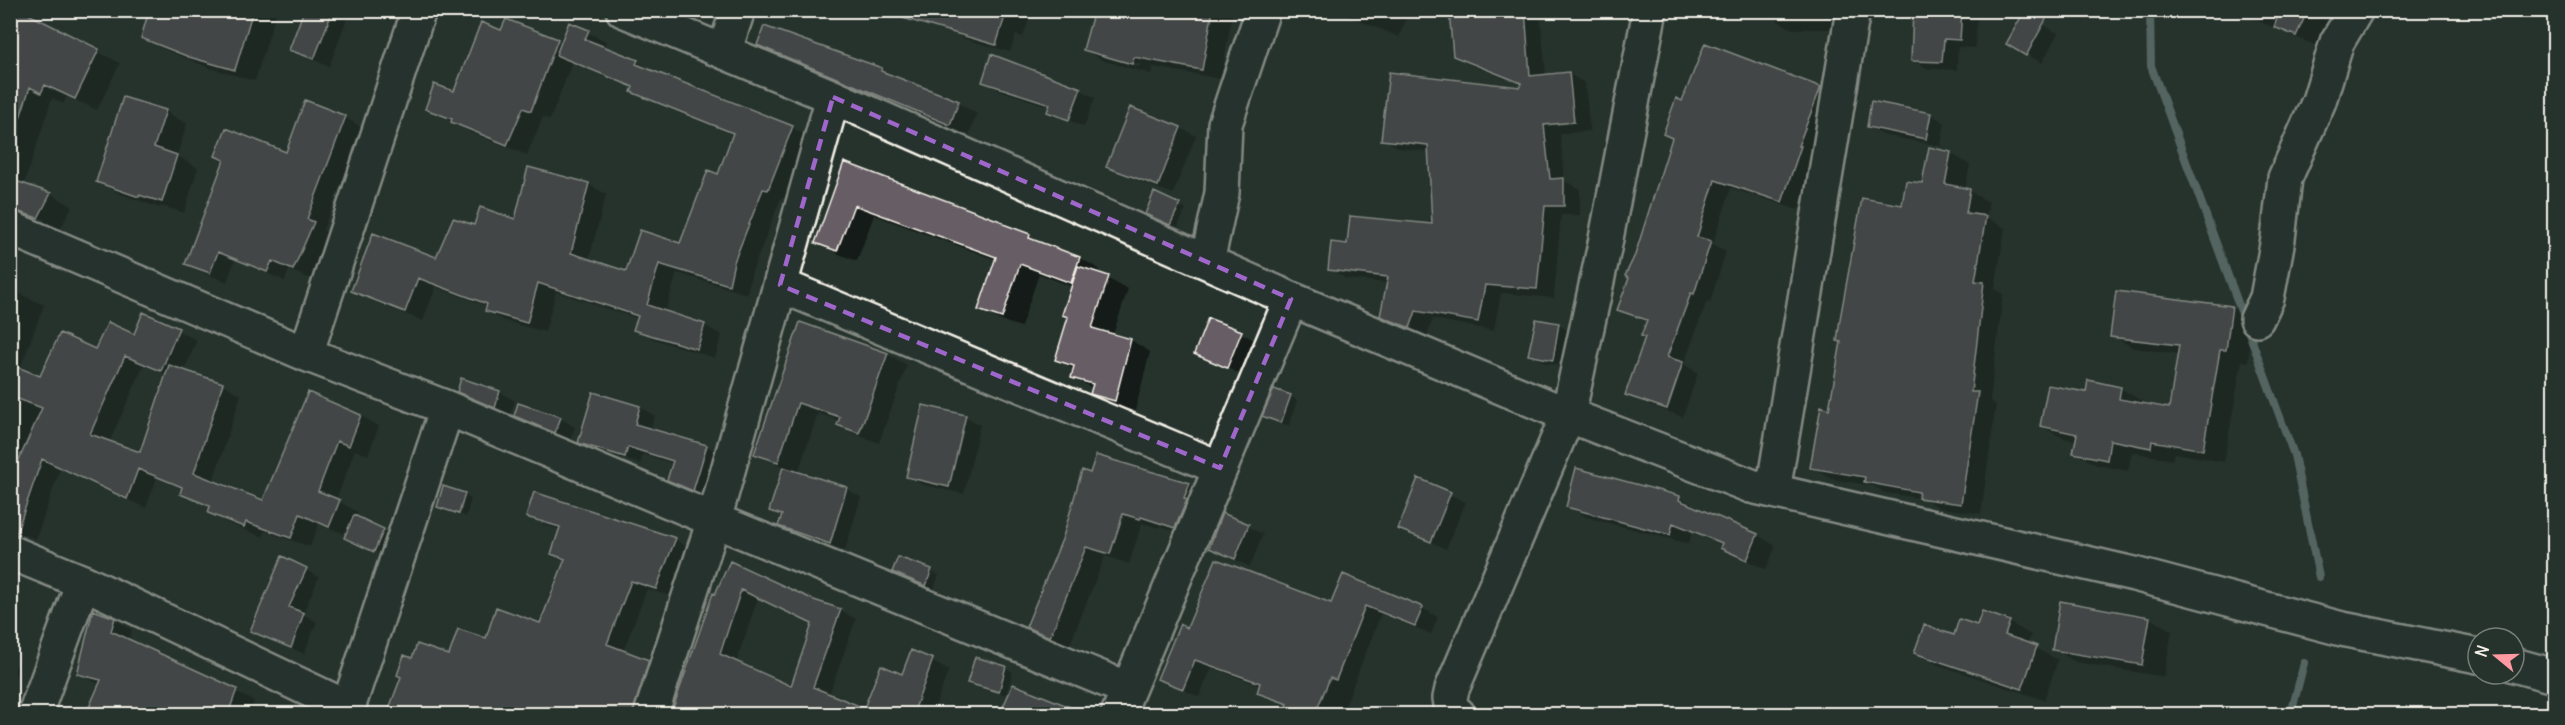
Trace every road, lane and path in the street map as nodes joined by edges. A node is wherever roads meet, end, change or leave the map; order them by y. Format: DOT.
graph roads {
  1 [pos="419,10"];
  2 [pos="623,10"];
  3 [pos="738,10"];
  4 [pos="1263,10"];
  5 [pos="1650,10"];
  6 [pos="1853,10"];
  7 [pos="2356,10"];
  8 [pos="724,52"];
  9 [pos="833,97"];
  10 [pos="10,228"];
  11 [pos="1207,262"];
  12 [pos="780,285"];
  13 [pos="1291,299"];
  14 [pos="2257,319"];
  15 [pos="306,354"];
  16 [pos="447,408"];
  17 [pos="1568,415"];
  18 [pos="1220,468"];
  19 [pos="1773,491"];
  20 [pos="714,520"];
  21 [pos="10,552"];
  22 [pos="83,582"];
  23 [pos="2466,654"];
  24 [pos="2526,668"];
  25 [pos="2554,676"];
  26 [pos="1123,702"];
  27 [pos="347,711"];
  28 [pos="35,714"];
  29 [pos="651,714"];
  30 [pos="1458,714"];
  1 -- 15 [label="street"];
  2 -- 8 [label="street"];
  3 -- 8 [label="street"];
  4 -- 11 [label="street"];
  5 -- 17 [label="street"];
  6 -- 19 [label="street"];
  7 -- 14 [label="street"];
  8 -- 9 [label="street"];
  9 -- 11 [label="street"];
  9 -- 12 [label="street"];
  10 -- 15 [label="street"];
  11 -- 13 [label="street"];
  12 -- 18 [label="street"];
  12 -- 20 [label="street"];
  13 -- 17 [label="street"];
  13 -- 18 [label="street"];
  15 -- 16 [label="street"];
  16 -- 20 [label="street"];
  16 -- 27 [label="street"];
  17 -- 19 [label="street"];
  17 -- 30 [label="street"];
  18 -- 26 [label="street"];
  19 -- 23 [label="street"];
  20 -- 26 [label="street"];
  20 -- 29 [label="street"];
  21 -- 22 [label="street"];
  22 -- 27 [label="street"];
  22 -- 28 [label="street"];
  24 -- 25 [label="street"];
}
